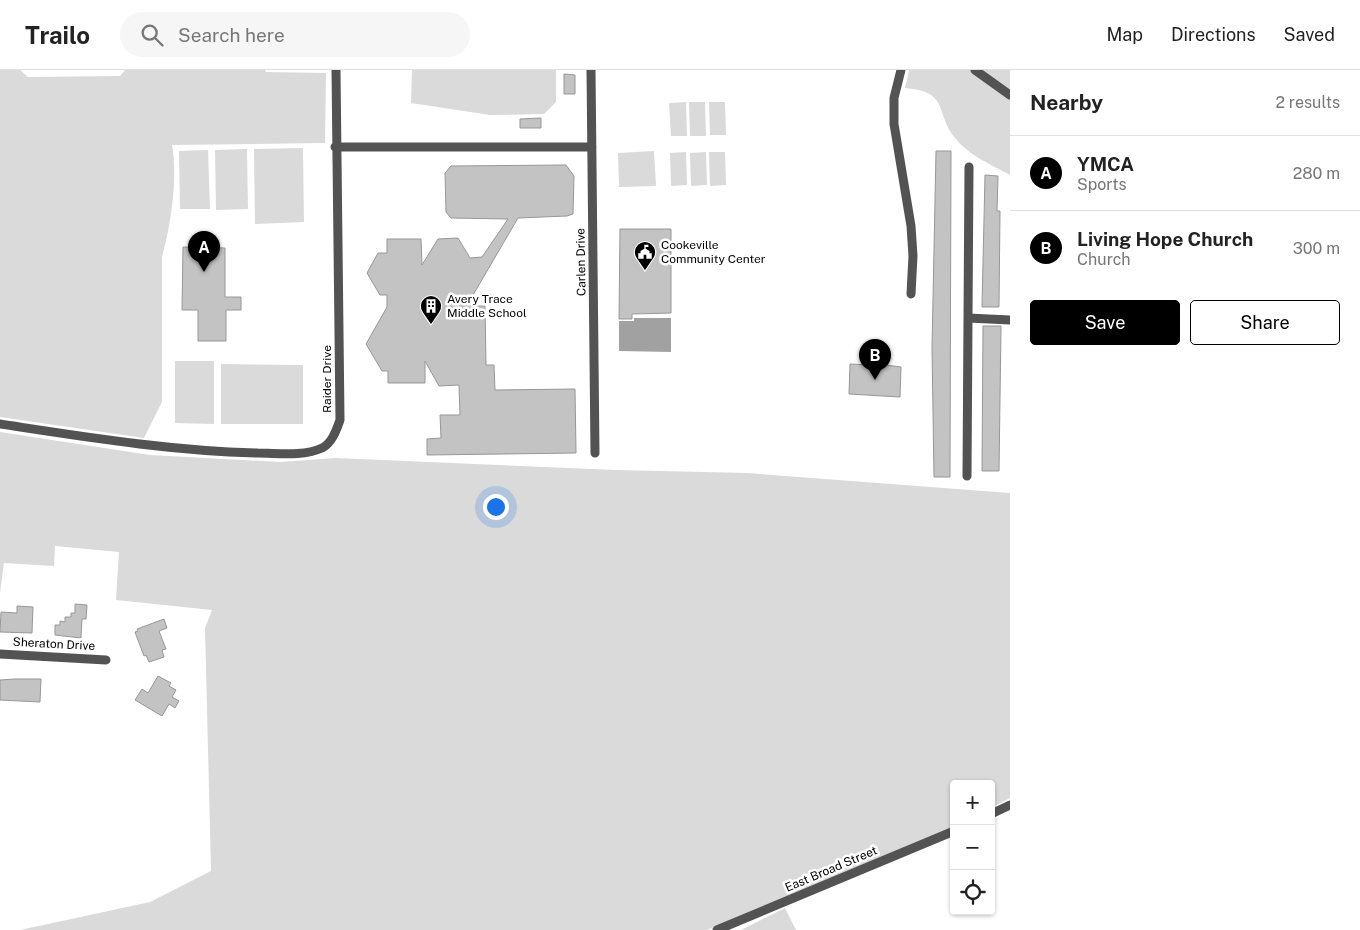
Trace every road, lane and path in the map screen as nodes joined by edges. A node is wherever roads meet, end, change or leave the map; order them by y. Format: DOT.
graph roads {
  1 [pos="336,70"];
  2 [pos="591,70"];
  3 [pos="901,70"];
  4 [pos="975,70"];
  5 [pos="1010,95"];
  6 [pos="335,147"];
  7 [pos="592,147"];
  8 [pos="969,166"];
  9 [pos="911,294"];
  10 [pos="968,318"];
  11 [pos="1010,320"];
  12 [pos="0,424"];
  13 [pos="595,453"];
  14 [pos="967,476"];
  15 [pos="0,654"];
  16 [pos="106,660"];
  17 [pos="1010,805"];
  18 [pos="995,812"];
  19 [pos="950,833"];
  20 [pos="717,930"];
  1 -- 6 [label="street, Raider Drive"];
  2 -- 7 [label="street, Carlen Drive"];
  3 -- 9 [label="street"];
  4 -- 5 [label="street"];
  6 -- 7 [label="street"];
  6 -- 12 [label="street, Raider Drive"];
  7 -- 13 [label="street, Carlen Drive"];
  8 -- 10 [label="street"];
  10 -- 11 [label="street"];
  10 -- 14 [label="street"];
  15 -- 16 [label="street, Sheraton Drive"];
  17 -- 18 [label="street"];
  19 -- 20 [label="street, East Broad Street"];
}
